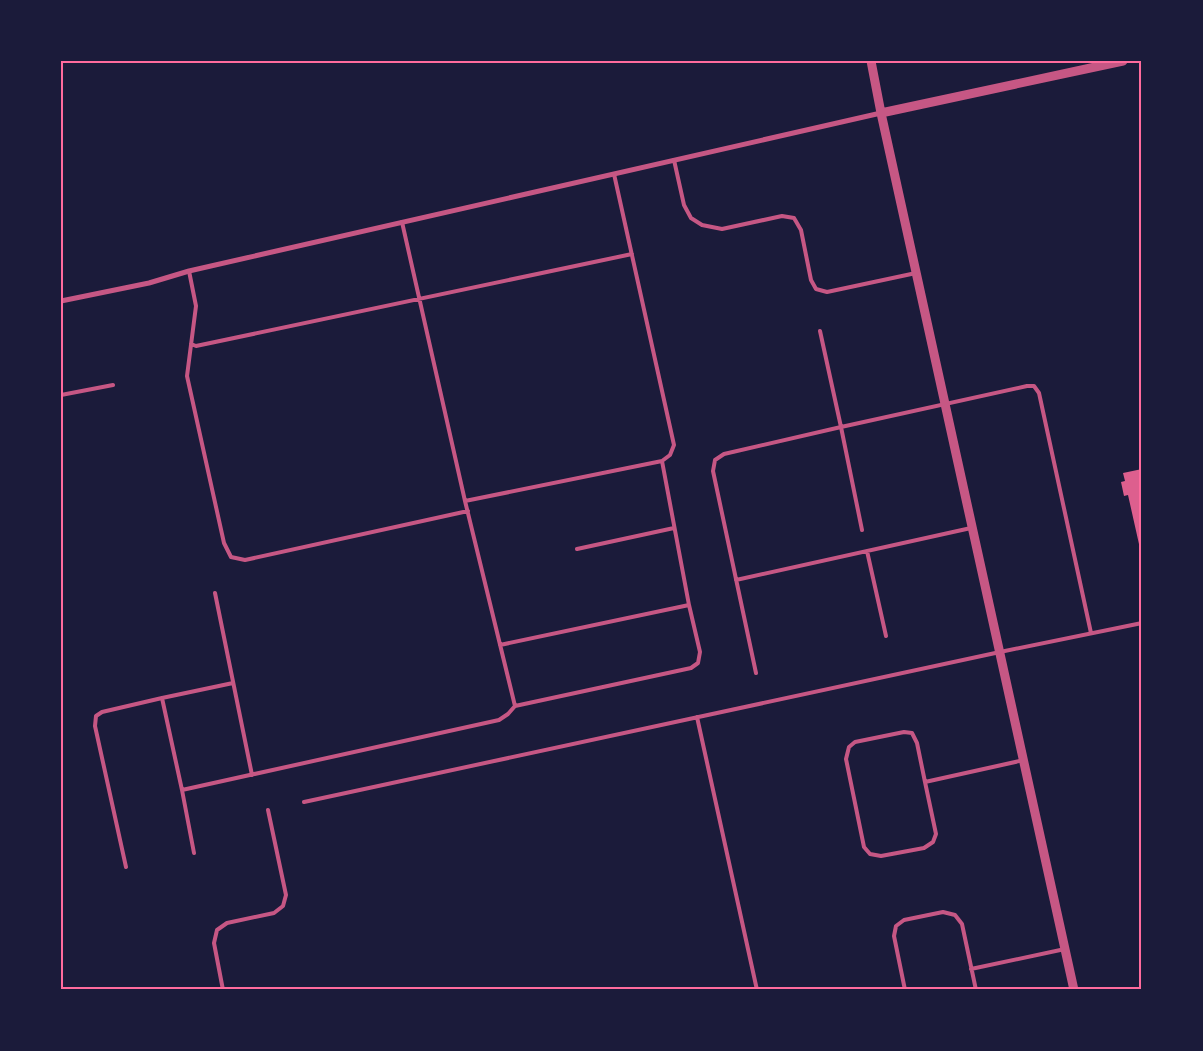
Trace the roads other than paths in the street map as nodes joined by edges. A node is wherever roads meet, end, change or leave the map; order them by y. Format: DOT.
graph roads {
  1 [pos="871,61"];
  2 [pos="1123,61"];
  3 [pos="881,113"];
  4 [pos="674,160"];
  5 [pos="614,174"];
  6 [pos="402,222"];
  7 [pos="632,254"];
  8 [pos="188,271"];
  9 [pos="917,272"];
  10 [pos="420,299"];
  11 [pos="61,302"];
  12 [pos="820,331"];
  13 [pos="191,344"];
  14 [pos="113,385"];
  15 [pos="61,395"];
  16 [pos="945,404"];
  17 [pos="841,427"];
  18 [pos="662,461"];
  19 [pos="465,501"];
  20 [pos="468,511"];
  21 [pos="674,528"];
  22 [pos="973,528"];
  23 [pos="862,530"];
  24 [pos="577,549"];
  25 [pos="866,551"];
  26 [pos="736,580"];
  27 [pos="214,593"];
  28 [pos="689,605"];
  29 [pos="1142,623"];
  30 [pos="1091,633"];
  31 [pos="886,636"];
  32 [pos="500,645"];
  33 [pos="1000,652"];
  34 [pos="756,673"];
  35 [pos="233,683"];
  36 [pos="162,698"];
  37 [pos="515,706"];
  38 [pos="697,717"];
  39 [pos="1024,760"];
  40 [pos="252,775"];
  41 [pos="925,782"];
  42 [pos="182,790"];
  43 [pos="304,802"];
  44 [pos="268,810"];
  45 [pos="194,853"];
  46 [pos="126,867"];
  47 [pos="1065,949"];
  48 [pos="971,969"];
  49 [pos="223,990"];
  50 [pos="757,990"];
  51 [pos="905,990"];
  52 [pos="976,990"];
  53 [pos="1074,990"];
  1 -- 3 [label="street"];
  2 -- 3 [label="street"];
  3 -- 4 [label="street"];
  3 -- 9 [label="street"];
  4 -- 5 [label="street"];
  4 -- 9 [label="lane"];
  5 -- 6 [label="street"];
  5 -- 7 [label="lane"];
  6 -- 8 [label="street"];
  6 -- 10 [label="lane"];
  7 -- 10 [label="lane"];
  7 -- 18 [label="lane"];
  8 -- 11 [label="street"];
  8 -- 13 [label="lane"];
  9 -- 16 [label="street"];
  10 -- 13 [label="lane"];
  10 -- 19 [label="lane"];
  12 -- 17 [label="lane"];
  13 -- 20 [label="lane"];
  14 -- 15 [label="lane"];
  16 -- 17 [label="lane"];
  16 -- 22 [label="street"];
  16 -- 30 [label="lane"];
  17 -- 23 [label="lane"];
  17 -- 26 [label="lane"];
  18 -- 19 [label="lane"];
  18 -- 21 [label="lane"];
  19 -- 20 [label="lane"];
  20 -- 32 [label="lane"];
  21 -- 24 [label="lane"];
  21 -- 28 [label="lane"];
  22 -- 25 [label="lane"];
  22 -- 33 [label="street"];
  25 -- 26 [label="lane"];
  25 -- 31 [label="lane"];
  26 -- 34 [label="lane"];
  27 -- 35 [label="lane"];
  28 -- 32 [label="lane"];
  28 -- 37 [label="lane"];
  29 -- 30 [label="lane"];
  30 -- 33 [label="lane"];
  32 -- 37 [label="lane"];
  33 -- 38 [label="lane"];
  33 -- 39 [label="street"];
  35 -- 36 [label="lane"];
  35 -- 40 [label="lane"];
  36 -- 42 [label="lane"];
  36 -- 46 [label="lane"];
  37 -- 40 [label="lane"];
  38 -- 43 [label="lane"];
  38 -- 50 [label="lane"];
  39 -- 41 [label="lane"];
  39 -- 47 [label="street"];
  40 -- 42 [label="lane"];
  41 -- 41 [label="lane"];
  42 -- 45 [label="lane"];
  44 -- 49 [label="lane"];
  47 -- 48 [label="lane"];
  47 -- 53 [label="street"];
  48 -- 51 [label="lane"];
  48 -- 52 [label="lane"];
}
